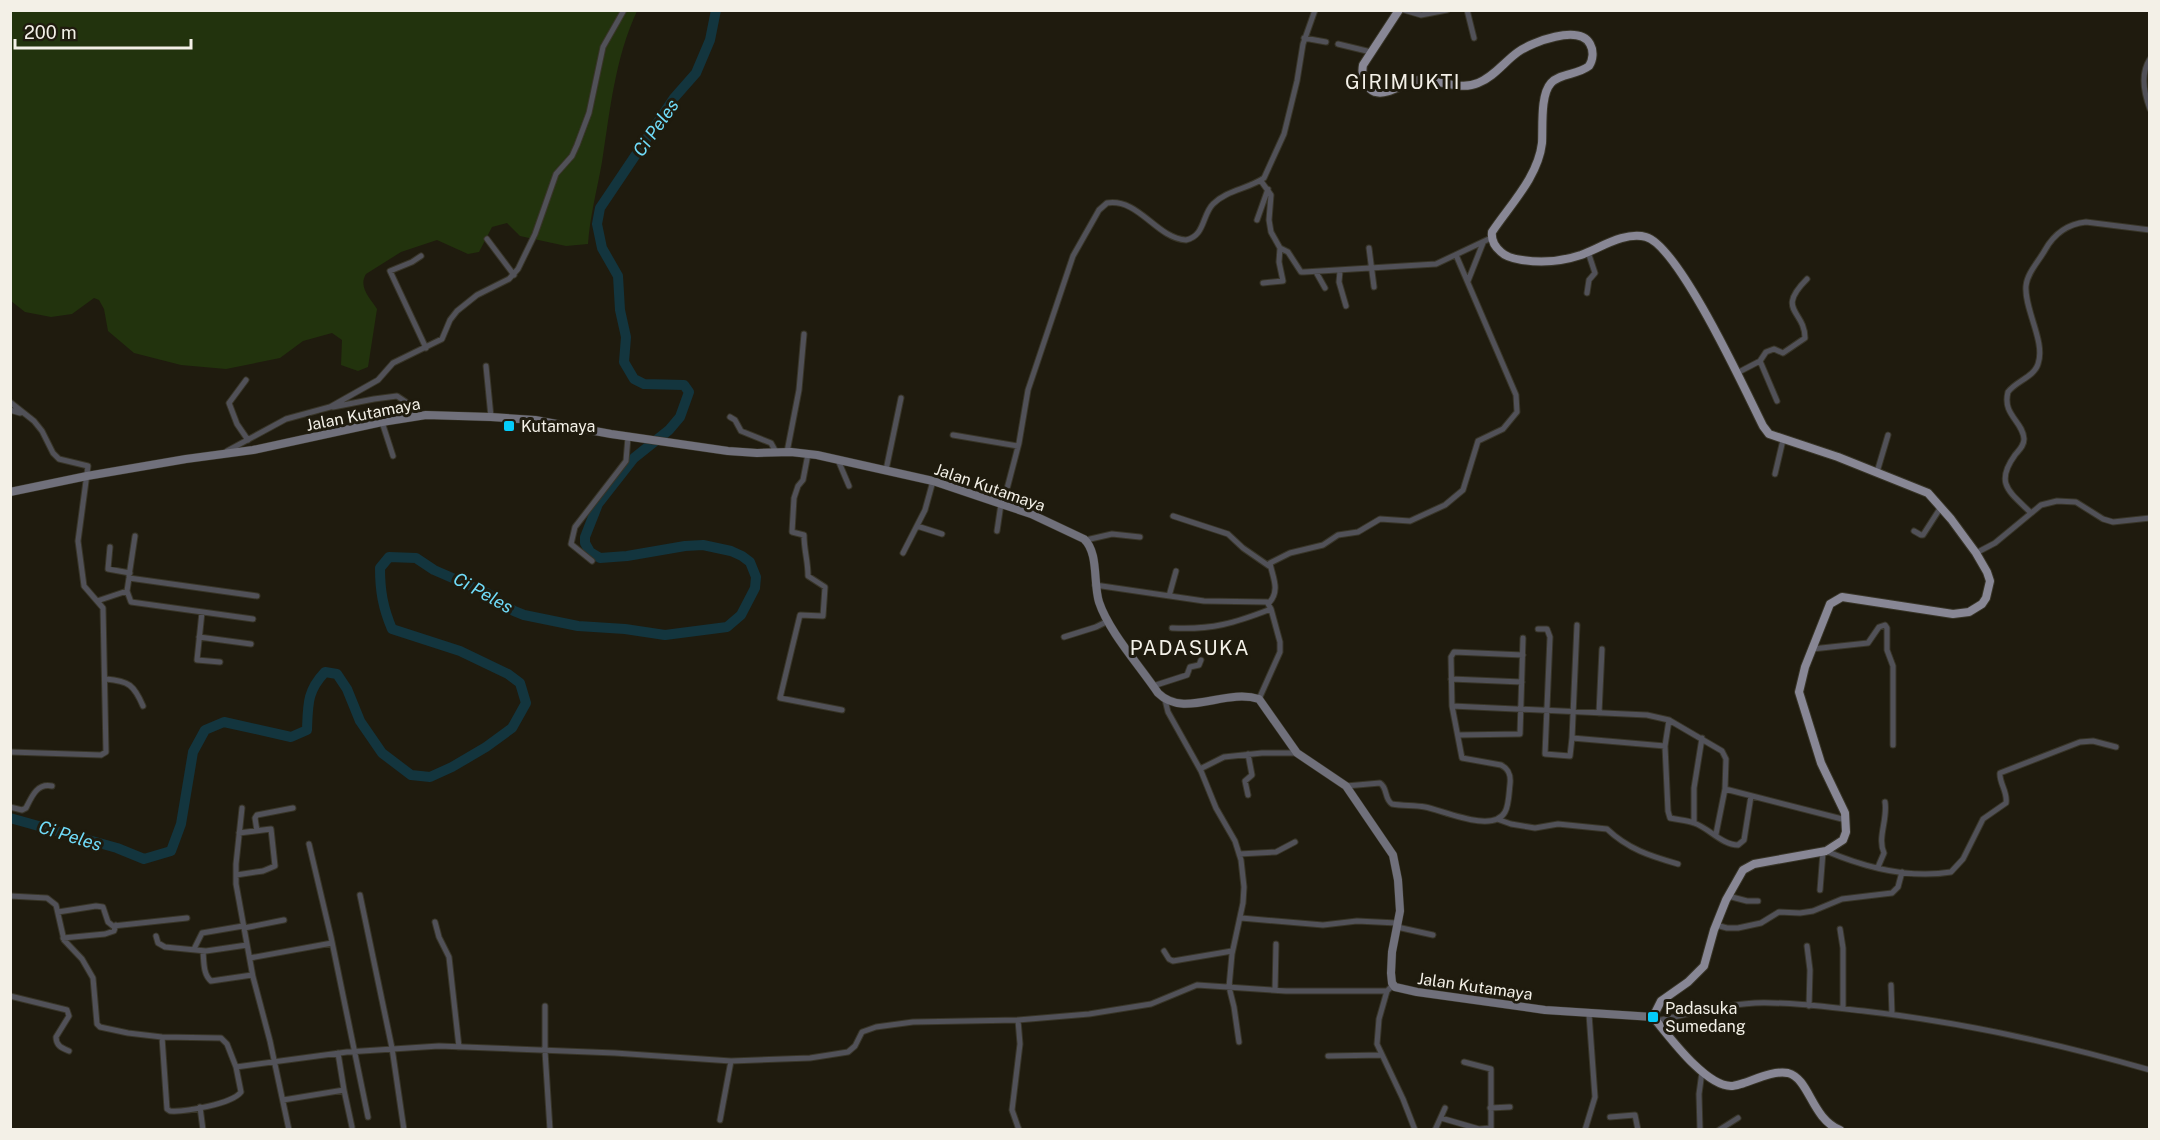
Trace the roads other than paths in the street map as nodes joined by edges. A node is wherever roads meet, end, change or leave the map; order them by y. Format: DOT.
graph roads {
  1 [pos="624,10"];
  2 [pos="1315,10"];
  3 [pos="1400,10"];
  4 [pos="1404,10"];
  5 [pos="1447,10"];
  6 [pos="1467,10"];
  7 [pos="1304,38"];
  8 [pos="1474,38"];
  9 [pos="1326,42"];
  10 [pos="1338,44"];
  11 [pos="1371,52"];
  12 [pos="2150,59"];
  13 [pos="2150,109"];
  14 [pos="1261,181"];
  15 [pos="1268,189"];
  16 [pos="1257,220"];
  17 [pos="2150,230"];
  18 [pos="488,239"];
  19 [pos="1487,241"];
  20 [pos="1280,248"];
  21 [pos="1369,248"];
  22 [pos="1588,252"];
  23 [pos="1456,255"];
  24 [pos="421,256"];
  25 [pos="1371,269"];
  26 [pos="1340,271"];
  27 [pos="1316,272"];
  28 [pos="514,275"];
  29 [pos="1807,279"];
  30 [pos="1468,281"];
  31 [pos="1263,283"];
  32 [pos="1374,287"];
  33 [pos="1325,288"];
  34 [pos="1587,293"];
  35 [pos="1346,306"];
  36 [pos="804,334"];
  37 [pos="426,348"];
  38 [pos="1760,361"];
  39 [pos="486,366"];
  40 [pos="1737,373"];
  41 [pos="246,380"];
  42 [pos="901,398"];
  43 [pos="1777,400"];
  44 [pos="10,402"];
  45 [pos="10,410"];
  46 [pos="323,410"];
  47 [pos="25,415"];
  48 [pos="417,417"];
  49 [pos="491,417"];
  50 [pos="730,417"];
  51 [pos="382,422"];
  52 [pos="953,435"];
  53 [pos="1888,435"];
  54 [pos="628,436"];
  55 [pos="248,440"];
  56 [pos="1783,440"];
  57 [pos="1018,446"];
  58 [pos="776,452"];
  59 [pos="787,452"];
  60 [pos="808,454"];
  61 [pos="221,455"];
  62 [pos="393,456"];
  63 [pos="838,460"];
  64 [pos="886,470"];
  65 [pos="1877,472"];
  66 [pos="1775,474"];
  67 [pos="87,476"];
  68 [pos="933,481"];
  69 [pos="849,486"];
  70 [pos="10,492"];
  71 [pos="1002,504"];
  72 [pos="1941,507"];
  73 [pos="2031,513"];
  74 [pos="1173,516"];
  75 [pos="2150,518"];
  76 [pos="917,526"];
  77 [pos="997,531"];
  78 [pos="1914,531"];
  79 [pos="942,534"];
  80 [pos="135,536"];
  81 [pos="1140,537"];
  82 [pos="1086,540"];
  83 [pos="111,548"];
  84 [pos="903,553"];
  85 [pos="1976,553"];
  86 [pos="592,561"];
  87 [pos="1269,566"];
  88 [pos="1176,571"];
  89 [pos="129,575"];
  90 [pos="1095,585"];
  91 [pos="127,591"];
  92 [pos="257,596"];
  93 [pos="1169,596"];
  94 [pos="98,601"];
  95 [pos="1270,606"];
  96 [pos="202,612"];
  97 [pos="253,619"];
  98 [pos="1108,621"];
  99 [pos="1578,626"];
  100 [pos="1172,628"];
  101 [pos="1538,629"];
  102 [pos="199,637"];
  103 [pos="1064,637"];
  104 [pos="1524,638"];
  105 [pos="251,644"];
  106 [pos="1602,649"];
  107 [pos="1812,649"];
  108 [pos="1523,655"];
  109 [pos="1201,660"];
  110 [pos="220,662"];
  111 [pos="106,679"];
  112 [pos="1451,679"];
  113 [pos="1522,682"];
  114 [pos="1153,686"];
  115 [pos="1259,699"];
  116 [pos="1165,700"];
  117 [pos="143,706"];
  118 [pos="1452,706"];
  119 [pos="842,710"];
  120 [pos="1521,710"];
  121 [pos="1547,711"];
  122 [pos="1573,712"];
  123 [pos="1599,713"];
  124 [pos="1669,720"];
  125 [pos="1458,735"];
  126 [pos="1572,738"];
  127 [pos="1702,738"];
  128 [pos="1893,745"];
  129 [pos="1665,746"];
  130 [pos="2116,747"];
  131 [pos="10,752"];
  132 [pos="1297,753"];
  133 [pos="1248,754"];
  134 [pos="1200,769"];
  135 [pos="52,786"];
  136 [pos="1346,786"];
  137 [pos="1725,789"];
  138 [pos="1248,795"];
  139 [pos="1751,796"];
  140 [pos="1885,802"];
  141 [pos="10,807"];
  142 [pos="242,807"];
  143 [pos="293,808"];
  144 [pos="1497,819"];
  145 [pos="1846,820"];
  146 [pos="1694,823"];
  147 [pos="257,831"];
  148 [pos="239,833"];
  149 [pos="1716,834"];
  150 [pos="1294,842"];
  151 [pos="309,844"];
  152 [pos="1825,851"];
  153 [pos="1239,854"];
  154 [pos="1678,864"];
  155 [pos="1878,867"];
  156 [pos="1902,872"];
  157 [pos="236,875"];
  158 [pos="1820,890"];
  159 [pos="360,895"];
  160 [pos="10,896"];
  161 [pos="1728,896"];
  162 [pos="1758,901"];
  163 [pos="58,912"];
  164 [pos="187,918"];
  165 [pos="1241,918"];
  166 [pos="284,920"];
  167 [pos="435,922"];
  168 [pos="116,925"];
  169 [pos="1397,925"];
  170 [pos="1716,925"];
  171 [pos="244,927"];
  172 [pos="1840,929"];
  173 [pos="1433,935"];
  174 [pos="156,936"];
  175 [pos="63,938"];
  176 [pos="332,943"];
  177 [pos="1276,944"];
  178 [pos="247,945"];
  179 [pos="1808,946"];
  180 [pos="194,949"];
  181 [pos="203,951"];
  182 [pos="1164,951"];
  183 [pos="1232,951"];
  184 [pos="250,958"];
  185 [pos="252,975"];
  186 [pos="1891,985"];
  187 [pos="1229,987"];
  188 [pos="1390,988"];
  189 [pos="1275,990"];
  190 [pos="10,996"];
  191 [pos="545,1006"];
  192 [pos="1809,1006"];
  193 [pos="1843,1008"];
  194 [pos="1589,1014"];
  195 [pos="1892,1014"];
  196 [pos="1655,1019"];
  197 [pos="1018,1020"];
  198 [pos="162,1037"];
  199 [pos="1239,1042"];
  200 [pos="459,1047"];
  201 [pos="392,1048"];
  202 [pos="69,1051"];
  203 [pos="354,1051"];
  204 [pos="545,1051"];
  205 [pos="338,1053"];
  206 [pos="1382,1055"];
  207 [pos="1328,1056"];
  208 [pos="274,1061"];
  209 [pos="731,1061"];
  210 [pos="1464,1062"];
  211 [pos="236,1067"];
  212 [pos="2150,1070"];
  213 [pos="1702,1072"];
  214 [pos="344,1090"];
  215 [pos="283,1100"];
  216 [pos="200,1107"];
  217 [pos="1510,1107"];
  218 [pos="1446,1108"];
  219 [pos="1490,1108"];
  220 [pos="368,1117"];
  221 [pos="1610,1117"];
  222 [pos="1441,1118"];
  223 [pos="1738,1118"];
  224 [pos="720,1120"];
  225 [pos="352,1127"];
  226 [pos="203,1130"];
  227 [pos="289,1130"];
  228 [pos="404,1130"];
  229 [pos="550,1130"];
  230 [pos="1019,1130"];
  231 [pos="1415,1130"];
  232 [pos="1435,1130"];
  233 [pos="1585,1130"];
  234 [pos="1638,1130"];
  235 [pos="1700,1130"];
  236 [pos="1719,1130"];
  237 [pos="1840,1130"];
  1 -- 28 [label="street"];
  2 -- 7 [label="street"];
  3 -- 11 [label="main road"];
  4 -- 5 [label="street"];
  6 -- 8 [label="street"];
  7 -- 9 [label="street"];
  7 -- 14 [label="street"];
  10 -- 11 [label="street"];
  11 -- 19 [label="main road"];
  12 -- 13 [label="street"];
  14 -- 15 [label="street"];
  14 -- 57 [label="street"];
  15 -- 16 [label="street"];
  15 -- 20 [label="street"];
  17 -- 73 [label="street"];
  18 -- 28 [label="street"];
  19 -- 22 [label="main road"];
  19 -- 23 [label="street"];
  19 -- 30 [label="street"];
  20 -- 27 [label="street"];
  20 -- 31 [label="street"];
  21 -- 25 [label="street"];
  22 -- 34 [label="street"];
  22 -- 40 [label="main road"];
  23 -- 25 [label="street"];
  23 -- 30 [label="street"];
  24 -- 37 [label="street"];
  25 -- 26 [label="street"];
  25 -- 32 [label="street"];
  26 -- 27 [label="street"];
  26 -- 35 [label="street"];
  27 -- 33 [label="street"];
  28 -- 37 [label="street"];
  29 -- 38 [label="street"];
  30 -- 87 [label="street"];
  36 -- 59 [label="street"];
  37 -- 46 [label="street"];
  38 -- 40 [label="street"];
  38 -- 43 [label="street"];
  39 -- 49 [label="street"];
  40 -- 56 [label="main road"];
  41 -- 55 [label="street"];
  42 -- 64 [label="street"];
  44 -- 47 [label="street"];
  45 -- 47 [label="street"];
  46 -- 48 [label="street"];
  46 -- 55 [label="street"];
  47 -- 67 [label="street"];
  48 -- 49 [label="main road, Jalan Kutamaya"];
  48 -- 51 [label="main road, Jalan Kutamaya"];
  49 -- 54 [label="main road, Jalan Kutamaya"];
  50 -- 58 [label="street"];
  51 -- 61 [label="main road, Jalan Kutamaya"];
  51 -- 62 [label="street"];
  52 -- 57 [label="street"];
  53 -- 65 [label="street"];
  54 -- 58 [label="main road, Jalan Kutamaya"];
  54 -- 86 [label="street"];
  55 -- 61 [label="street"];
  56 -- 65 [label="main road"];
  56 -- 66 [label="street"];
  57 -- 71 [label="street"];
  58 -- 59 [label="main road, Jalan Kutamaya"];
  59 -- 60 [label="main road, Jalan Kutamaya"];
  60 -- 63 [label="main road, Jalan Kutamaya"];
  60 -- 119 [label="street"];
  61 -- 67 [label="main road, Jalan Kutamaya"];
  63 -- 64 [label="main road, Jalan Kutamaya"];
  63 -- 69 [label="street"];
  64 -- 68 [label="main road, Jalan Kutamaya"];
  65 -- 72 [label="main road"];
  67 -- 70 [label="main road, Jalan Kutamaya"];
  67 -- 94 [label="street"];
  68 -- 71 [label="main road, Jalan Kutamaya"];
  68 -- 76 [label="street"];
  71 -- 77 [label="street"];
  71 -- 82 [label="main road, Jalan Kutamaya"];
  72 -- 78 [label="street"];
  72 -- 85 [label="main road"];
  73 -- 75 [label="street"];
  73 -- 85 [label="street"];
  74 -- 87 [label="street"];
  76 -- 79 [label="street"];
  76 -- 84 [label="street"];
  80 -- 89 [label="street"];
  81 -- 82 [label="street"];
  82 -- 90 [label="main road"];
  83 -- 89 [label="street"];
  85 -- 107 [label="main road"];
  87 -- 95 [label="street"];
  88 -- 93 [label="street"];
  89 -- 91 [label="street"];
  89 -- 92 [label="street"];
  90 -- 93 [label="street"];
  90 -- 98 [label="main road"];
  91 -- 94 [label="street"];
  91 -- 96 [label="street"];
  93 -- 95 [label="street"];
  94 -- 111 [label="street"];
  95 -- 100 [label="street"];
  95 -- 115 [label="street"];
  96 -- 97 [label="street"];
  96 -- 102 [label="street"];
  98 -- 103 [label="street"];
  98 -- 114 [label="main road"];
  99 -- 122 [label="street"];
  101 -- 121 [label="street"];
  102 -- 105 [label="street"];
  102 -- 110 [label="street"];
  104 -- 108 [label="street"];
  106 -- 123 [label="street"];
  107 -- 128 [label="street"];
  107 -- 145 [label="main road"];
  108 -- 112 [label="street"];
  108 -- 113 [label="street"];
  109 -- 114 [label="street"];
  111 -- 117 [label="street"];
  111 -- 131 [label="street"];
  112 -- 113 [label="street"];
  112 -- 118 [label="street"];
  113 -- 120 [label="street"];
  114 -- 116 [label="main road"];
  115 -- 116 [label="main road"];
  115 -- 132 [label="main road, Jalan Kutamaya"];
  116 -- 134 [label="street"];
  118 -- 120 [label="street"];
  118 -- 125 [label="street"];
  120 -- 121 [label="street"];
  120 -- 125 [label="street"];
  121 -- 122 [label="street"];
  121 -- 126 [label="street"];
  122 -- 123 [label="street"];
  122 -- 126 [label="street"];
  123 -- 124 [label="street"];
  124 -- 127 [label="street"];
  124 -- 129 [label="street"];
  125 -- 144 [label="street"];
  126 -- 129 [label="street"];
  127 -- 137 [label="street"];
  127 -- 146 [label="street"];
  129 -- 146 [label="street"];
  130 -- 156 [label="street"];
  132 -- 133 [label="street"];
  132 -- 136 [label="main road, Jalan Kutamaya"];
  133 -- 134 [label="street"];
  133 -- 138 [label="street"];
  134 -- 153 [label="street"];
  135 -- 141 [label="street"];
  136 -- 144 [label="street"];
  136 -- 169 [label="main road, Jalan Kutamaya"];
  137 -- 139 [label="street"];
  137 -- 149 [label="street"];
  139 -- 145 [label="street"];
  139 -- 149 [label="street"];
  140 -- 155 [label="street"];
  142 -- 148 [label="street"];
  143 -- 147 [label="street"];
  144 -- 154 [label="street"];
  145 -- 152 [label="main road"];
  146 -- 149 [label="street"];
  147 -- 148 [label="street"];
  147 -- 157 [label="street"];
  148 -- 157 [label="street"];
  150 -- 153 [label="street"];
  151 -- 176 [label="street"];
  152 -- 155 [label="street"];
  152 -- 158 [label="street"];
  152 -- 161 [label="main road"];
  153 -- 165 [label="street"];
  155 -- 156 [label="street"];
  156 -- 170 [label="street"];
  157 -- 171 [label="street"];
  159 -- 201 [label="street"];
  160 -- 163 [label="street"];
  161 -- 162 [label="street"];
  161 -- 170 [label="main road"];
  163 -- 168 [label="street"];
  163 -- 175 [label="street"];
  164 -- 168 [label="street"];
  165 -- 169 [label="street"];
  165 -- 183 [label="street"];
  166 -- 171 [label="street"];
  167 -- 200 [label="street"];
  168 -- 175 [label="street"];
  169 -- 173 [label="street"];
  169 -- 188 [label="main road, Jalan Kutamaya"];
  170 -- 196 [label="main road"];
  171 -- 178 [label="street"];
  171 -- 180 [label="street"];
  172 -- 193 [label="street"];
  174 -- 180 [label="street"];
  175 -- 198 [label="street"];
  176 -- 184 [label="street"];
  176 -- 203 [label="street"];
  177 -- 189 [label="street"];
  178 -- 181 [label="street"];
  178 -- 184 [label="street"];
  179 -- 192 [label="street"];
  180 -- 181 [label="street"];
  181 -- 185 [label="street"];
  182 -- 183 [label="street"];
  183 -- 187 [label="street"];
  184 -- 185 [label="street"];
  185 -- 208 [label="street"];
  186 -- 195 [label="street"];
  187 -- 189 [label="street"];
  187 -- 197 [label="street"];
  187 -- 199 [label="street"];
  188 -- 189 [label="street"];
  188 -- 194 [label="main road, Jalan Kutamaya"];
  188 -- 206 [label="street"];
  190 -- 202 [label="street"];
  191 -- 204 [label="street"];
  192 -- 193 [label="street"];
  192 -- 196 [label="street"];
  193 -- 195 [label="street"];
  194 -- 196 [label="main road, Jalan Kutamaya"];
  194 -- 233 [label="street"];
  195 -- 212 [label="street"];
  196 -- 213 [label="main road"];
  197 -- 209 [label="street"];
  197 -- 230 [label="street"];
  198 -- 211 [label="street"];
  198 -- 216 [label="street"];
  200 -- 201 [label="street"];
  200 -- 204 [label="street"];
  201 -- 203 [label="street"];
  201 -- 228 [label="street"];
  203 -- 205 [label="street"];
  203 -- 220 [label="street"];
  204 -- 209 [label="street"];
  204 -- 229 [label="street"];
  205 -- 208 [label="street"];
  205 -- 214 [label="street"];
  206 -- 207 [label="street"];
  206 -- 231 [label="street"];
  208 -- 211 [label="street"];
  208 -- 215 [label="street"];
  209 -- 224 [label="street"];
  210 -- 219 [label="street"];
  211 -- 216 [label="street"];
  213 -- 235 [label="street"];
  213 -- 237 [label="main road"];
  214 -- 215 [label="street"];
  214 -- 225 [label="street"];
  215 -- 227 [label="street"];
  216 -- 226 [label="street"];
  217 -- 219 [label="street"];
  218 -- 222 [label="street"];
  219 -- 222 [label="street"];
  221 -- 234 [label="street"];
  222 -- 232 [label="street"];
  223 -- 236 [label="street"];
}
